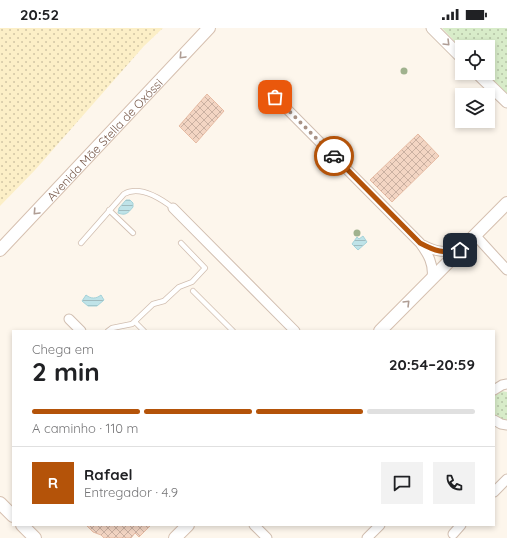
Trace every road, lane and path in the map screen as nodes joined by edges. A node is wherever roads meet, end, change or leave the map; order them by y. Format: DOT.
graph roads {
  1 [pos="209,28"];
  2 [pos="432,28"];
  3 [pos="455,51"];
  4 [pos="484,80"];
  5 [pos="275,97"];
  6 [pos="507,102"];
  7 [pos="507,204"];
  8 [pos="173,208"];
  9 [pos="109,210"];
  10 [pos="133,233"];
  11 [pos="475,235"];
  12 [pos="81,243"];
  13 [pos="181,243"];
  14 [pos="420,243"];
  15 [pos="0,250"];
  16 [pos="460,250"];
  17 [pos="507,270"];
  18 [pos="432,278"];
  19 [pos="193,291"];
  20 [pos="69,319"];
  21 [pos="135,322"];
  22 [pos="80,330"];
  23 [pos="109,330"];
  24 [pos="143,330"];
  25 [pos="232,330"];
  26 [pos="294,330"];
  27 [pos="381,330"];
  28 [pos="507,384"];
  29 [pos="495,389"];
  30 [pos="495,421"];
  31 [pos="507,425"];
  32 [pos="507,479"];
  33 [pos="495,491"];
  34 [pos="0,503"];
  35 [pos="12,515"];
  36 [pos="23,526"];
  37 [pos="187,526"];
  38 [pos="255,526"];
  39 [pos="379,526"];
  40 [pos="460,526"];
  41 [pos="452,534"];
  42 [pos="35,538"];
  43 [pos="175,538"];
  44 [pos="267,538"];
  45 [pos="367,538"];
  1 -- 15 [label="main road, Avenida Mãe Stella de Oxóssi, one-way"];
  2 -- 3 [label="street, one-way"];
  4 -- 6 [label="street"];
  5 -- 14 [label="street"];
  7 -- 11 [label="main road"];
  8 -- 9 [label="lane"];
  8 -- 26 [label="street"];
  9 -- 10 [label="lane"];
  9 -- 12 [label="lane"];
  11 -- 16 [label="main road"];
  11 -- 17 [label="street"];
  13 -- 21 [label="lane"];
  14 -- 16 [label="street"];
  14 -- 18 [label="street"];
  16 -- 18 [label="main road"];
  27 -- 18 [label="main road, one-way"];
  19 -- 25 [label="lane"];
  20 -- 22 [label="street"];
  21 -- 23 [label="lane"];
  21 -- 24 [label="lane"];
  28 -- 29 [label="street"];
  30 -- 31 [label="street"];
  32 -- 33 [label="street"];
  34 -- 35 [label="main road"];
  36 -- 42 [label="main road"];
  37 -- 43 [label="main road"];
  38 -- 44 [label="street"];
  39 -- 45 [label="street"];
  40 -- 41 [label="street"];
}
